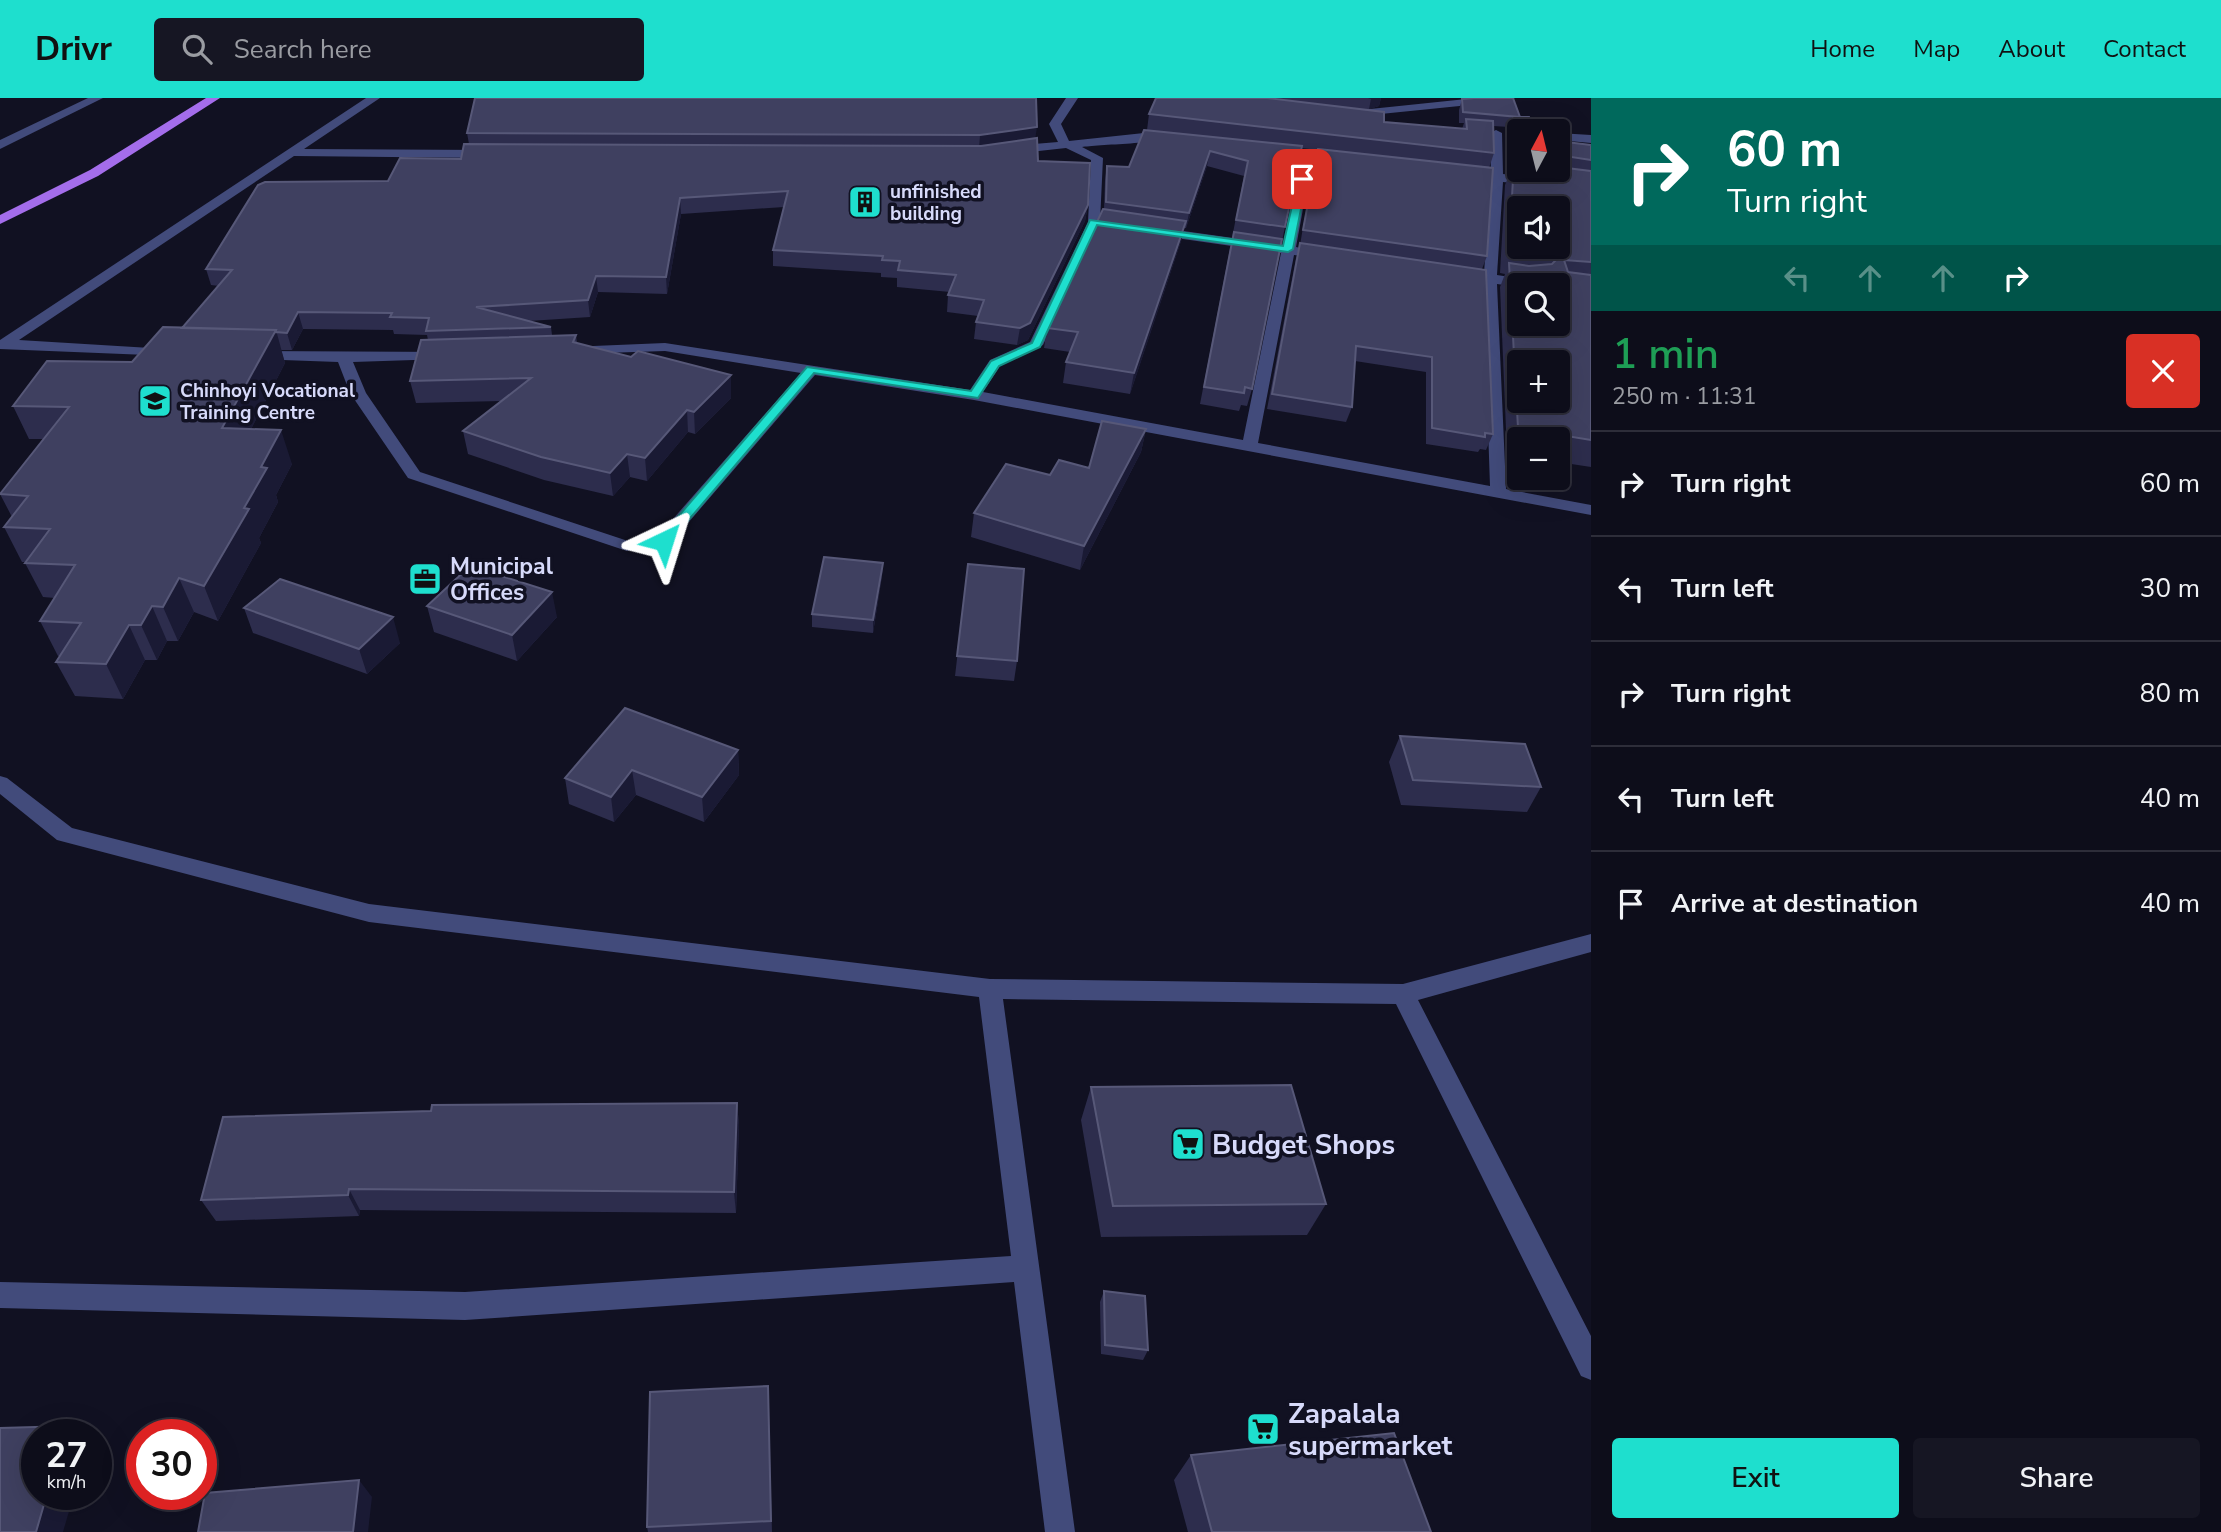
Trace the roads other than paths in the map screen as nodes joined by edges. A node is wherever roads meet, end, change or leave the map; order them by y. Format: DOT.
graph roads {
  1 [pos="97,98"];
  2 [pos="214,98"];
  3 [pos="374,98"];
  4 [pos="1072,98"];
  5 [pos="1508,98"];
  6 [pos="1385,123"];
  7 [pos="1495,133"];
  8 [pos="1570,138"];
  9 [pos="1591,139"];
  10 [pos="1185,141"];
  11 [pos="1064,143"];
  12 [pos="0,145"];
  13 [pos="1253,149"];
  14 [pos="1004,152"];
  15 [pos="295,153"];
  16 [pos="505,154"];
  17 [pos="1307,156"];
  18 [pos="1361,162"];
  19 [pos="1456,173"];
  20 [pos="1497,178"];
  21 [pos="1591,188"];
  22 [pos="0,220"];
  23 [pos="1135,228"];
  24 [pos="1288,249"];
  25 [pos="1342,257"];
  26 [pos="1450,272"];
  27 [pos="1490,278"];
  28 [pos="1507,281"];
  29 [pos="3,345"];
  30 [pos="553,351"];
  31 [pos="183,354"];
  32 [pos="456,354"];
  33 [pos="237,355"];
  34 [pos="344,358"];
  35 [pos="811,370"];
  36 [pos="974,395"];
  37 [pos="1250,446"];
  38 [pos="1498,491"];
  39 [pos="1591,510"];
  40 [pos="0,783"];
  41 [pos="1591,943"];
  42 [pos="990,989"];
  43 [pos="1403,993"];
  44 [pos="1025,1268"];
  45 [pos="0,1294"];
  46 [pos="1591,1366"];
  47 [pos="1060,1532"];
  1 -- 12 [label="street"];
  2 -- 22 [label="main road"];
  3 -- 15 [label="street"];
  4 -- 11 [label="street"];
  5 -- 6 [label="street"];
  7 -- 20 [label="street"];
  8 -- 9 [label="street"];
  10 -- 11 [label="street"];
  11 -- 14 [label="street"];
  11 -- 36 [label="street"];
  13 -- 17 [label="street"];
  15 -- 16 [label="street"];
  15 -- 29 [label="street"];
  17 -- 18 [label="street"];
  17 -- 24 [label="street"];
  19 -- 20 [label="street"];
  20 -- 21 [label="street"];
  20 -- 27 [label="street"];
  23 -- 24 [label="street"];
  24 -- 25 [label="street"];
  24 -- 37 [label="street"];
  26 -- 27 [label="street"];
  27 -- 28 [label="street"];
  27 -- 38 [label="street"];
  29 -- 31 [label="street"];
  30 -- 35 [label="street"];
  32 -- 34 [label="street"];
  33 -- 34 [label="street"];
  34 -- 35 [label="street"];
  35 -- 36 [label="street"];
  36 -- 37 [label="street"];
  37 -- 38 [label="street"];
  38 -- 39 [label="street"];
  40 -- 42 [label="street"];
  41 -- 43 [label="street"];
  42 -- 43 [label="street"];
  42 -- 44 [label="street"];
  43 -- 46 [label="street"];
  44 -- 45 [label="street"];
  44 -- 47 [label="street"];
}
